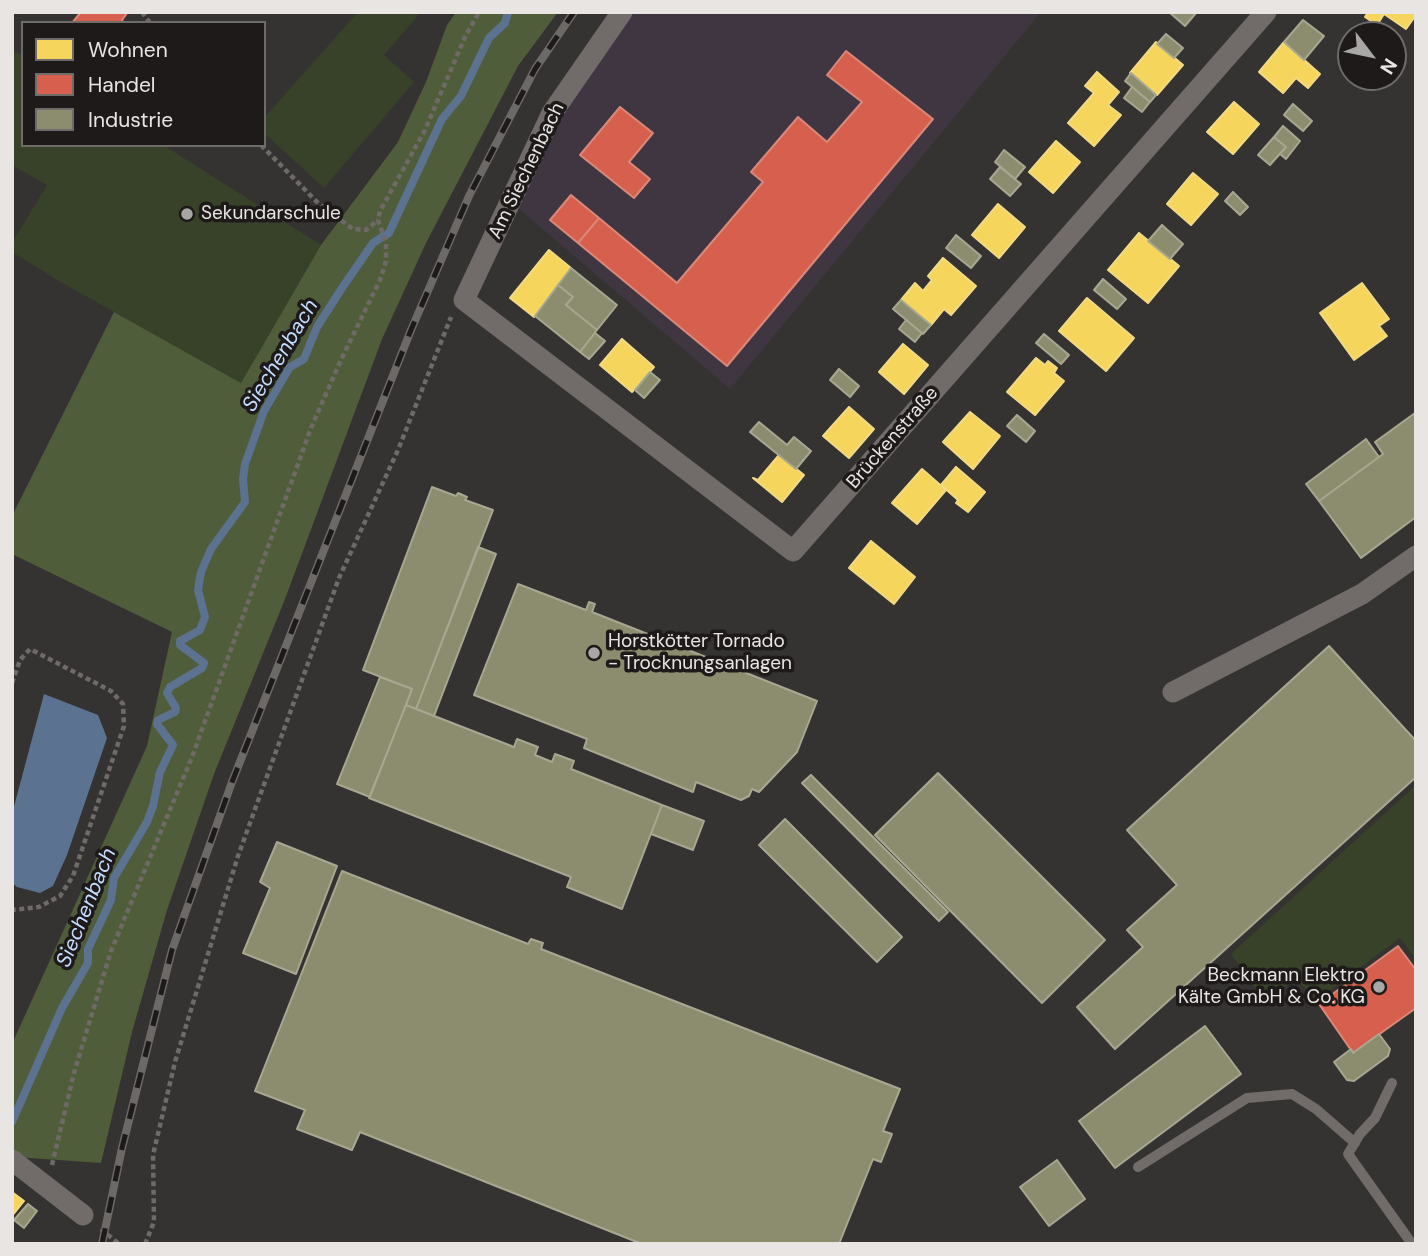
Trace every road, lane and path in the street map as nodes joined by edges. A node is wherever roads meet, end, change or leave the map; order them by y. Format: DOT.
graph roads {
  1 [pos="480,12"];
  2 [pos="622,12"];
  3 [pos="1266,12"];
  4 [pos="263,147"];
  5 [pos="378,220"];
  6 [pos="464,300"];
  7 [pos="1416,556"];
  8 [pos="12,683"];
  9 [pos="1174,692"];
  10 [pos="12,910"];
  11 [pos="1392,1083"];
  12 [pos="1355,1143"];
  13 [pos="12,1160"];
  14 [pos="1138,1167"];
  15 [pos="46,1186"];
  16 [pos="83,1215"];
  17 [pos="145,1244"];
  18 [pos="1412,1244"];
  1 -- 5 [label="path"];
  2 -- 6 [label="street, Am Siechenbach"];
  3 -- 6 [label="street, Brückenstraße"];
  4 -- 5 [label="path"];
  5 -- 15 [label="path"];
  6 -- 17 [label="path"];
  7 -- 9 [label="street"];
  8 -- 10 [label="path"];
  11 -- 12 [label="lane"];
  12 -- 14 [label="lane"];
  12 -- 18 [label="lane"];
  13 -- 15 [label="street"];
  15 -- 16 [label="street"];
}
